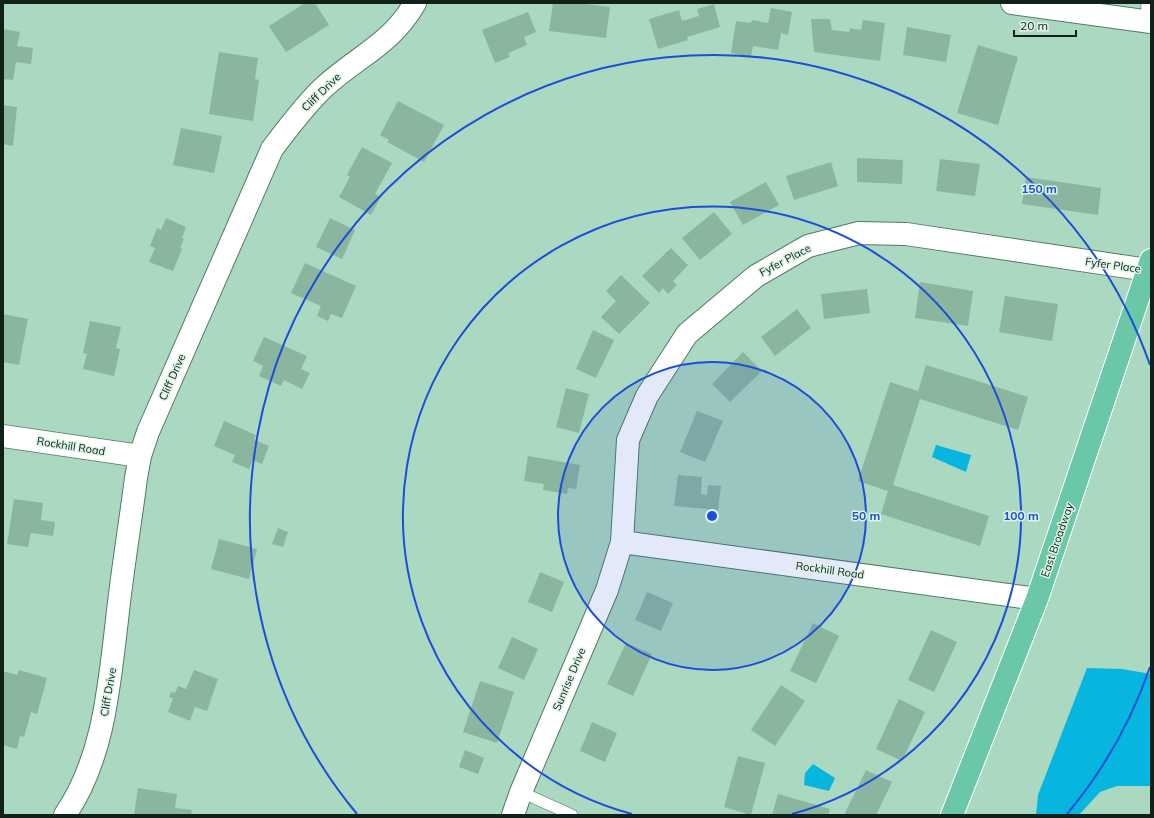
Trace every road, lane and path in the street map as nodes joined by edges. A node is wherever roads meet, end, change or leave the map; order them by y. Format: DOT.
graph roads {
  1 [pos="415,3"];
  2 [pos="1012,3"];
  3 [pos="1041,5"];
  4 [pos="1148,16"];
  5 [pos="1149,265"];
  6 [pos="3,436"];
  7 [pos="140,456"];
  8 [pos="622,542"];
  9 [pos="1038,599"];
  10 [pos="521,792"];
  11 [pos="65,815"];
  12 [pos="513,815"];
  13 [pos="572,815"];
  14 [pos="952,815"];
  1 -- 7 [label="street, Cliff Drive"];
  2 -- 3 [label="street"];
  3 -- 4 [label="street"];
  5 -- 8 [label="street, Fyfer Place"];
  5 -- 9 [label="main road, East Broadway"];
  6 -- 7 [label="street, Rockhill Road"];
  7 -- 11 [label="street, Cliff Drive"];
  8 -- 9 [label="street, Rockhill Road"];
  8 -- 10 [label="street, Sunrise Drive"];
  9 -- 14 [label="main road, East Broadway"];
  10 -- 12 [label="street, Sunrise Drive"];
  10 -- 13 [label="lane"];
}
